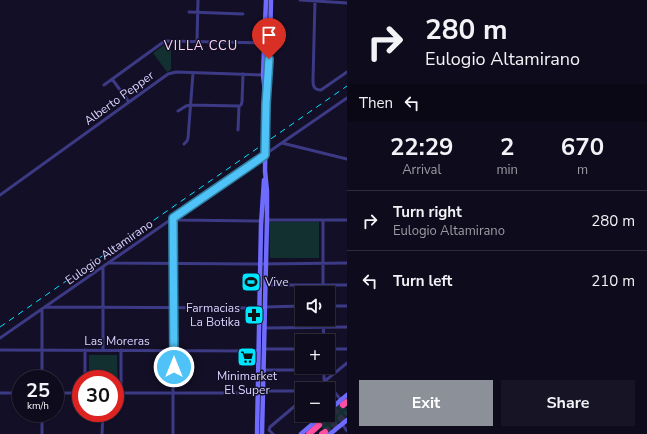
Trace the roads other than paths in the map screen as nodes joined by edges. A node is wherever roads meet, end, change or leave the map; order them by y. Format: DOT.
graph roads {
  1 [pos="198,0"];
  2 [pos="266,0"];
  3 [pos="272,0"];
  4 [pos="300,0"];
  5 [pos="315,0"];
  6 [pos="347,3"];
  7 [pos="189,12"];
  8 [pos="198,13"];
  9 [pos="243,14"];
  10 [pos="197,41"];
  11 [pos="264,43"];
  12 [pos="270,43"];
  13 [pos="347,72"];
  14 [pos="193,73"];
  15 [pos="243,74"];
  16 [pos="266,75"];
  17 [pos="112,79"];
  18 [pos="104,85"];
  19 [pos="347,98"];
  20 [pos="129,102"];
  21 [pos="191,105"];
  22 [pos="239,106"];
  23 [pos="178,111"];
  24 [pos="238,130"];
  25 [pos="282,143"];
  26 [pos="184,144"];
  27 [pos="265,155"];
  28 [pos="347,159"];
  29 [pos="265,171"];
  30 [pos="0,195"];
  31 [pos="173,218"];
  32 [pos="267,220"];
  33 [pos="323,220"];
  34 [pos="347,220"];
  35 [pos="261,221"];
  36 [pos="109,263"];
  37 [pos="173,263"];
  38 [pos="323,263"];
  39 [pos="347,263"];
  40 [pos="260,264"];
  41 [pos="266,264"];
  42 [pos="103,267"];
  43 [pos="266,285"];
  44 [pos="323,285"];
  45 [pos="347,285"];
  46 [pos="265,306"];
  47 [pos="295,306"];
  48 [pos="335,306"];
  49 [pos="347,306"];
  50 [pos="103,307"];
  51 [pos="43,308"];
  52 [pos="174,308"];
  53 [pos="259,308"];
  54 [pos="323,327"];
  55 [pos="347,327"];
  56 [pos="265,328"];
  57 [pos="324,334"];
  58 [pos="0,338"];
  59 [pos="264,348"];
  60 [pos="295,348"];
  61 [pos="335,349"];
  62 [pos="347,349"];
  63 [pos="0,350"];
  64 [pos="42,350"];
  65 [pos="85,350"];
  66 [pos="103,350"];
  67 [pos="121,350"];
  68 [pos="174,350"];
  69 [pos="258,350"];
  70 [pos="347,363"];
  71 [pos="295,369"];
  72 [pos="42,370"];
  73 [pos="85,370"];
  74 [pos="121,370"];
  75 [pos="264,370"];
  76 [pos="324,374"];
  77 [pos="325,380"];
  78 [pos="264,391"];
  79 [pos="295,391"];
  80 [pos="0,393"];
  81 [pos="12,393"];
  82 [pos="124,393"];
  83 [pos="173,393"];
  84 [pos="257,393"];
  85 [pos="347,395"];
  86 [pos="344,402"];
  87 [pos="295,406"];
  88 [pos="335,407"];
  89 [pos="347,420"];
  90 [pos="42,422"];
  91 [pos="103,422"];
  92 [pos="315,422"];
  93 [pos="342,424"];
  94 [pos="319,425"];
  95 [pos="347,431"];
  96 [pos="326,433"];
  97 [pos="42,434"];
  98 [pos="102,434"];
  99 [pos="173,434"];
  100 [pos="257,434"];
  101 [pos="262,434"];
  102 [pos="272,434"];
  103 [pos="301,434"];
  104 [pos="309,434"];
  1 -- 8 [label="street"];
  2 -- 11 [label="main road"];
  3 -- 12 [label="main road"];
  4 -- 5 [label="street"];
  5 -- 6 [label="street"];
  5 -- 13 [label="street"];
  7 -- 8 [label="street"];
  8 -- 9 [label="street"];
  8 -- 10 [label="street"];
  10 -- 11 [label="street"];
  10 -- 17 [label="street"];
  11 -- 12 [label="street"];
  11 -- 16 [label="main road"];
  12 -- 16 [label="main road"];
  14 -- 15 [label="street, Alberto Pepper"];
  14 -- 20 [label="street, Alberto Pepper"];
  14 -- 21 [label="street"];
  15 -- 16 [label="street, Alberto Pepper"];
  15 -- 22 [label="street"];
  16 -- 27 [label="main road"];
  17 -- 18 [label="street"];
  17 -- 20 [label="street"];
  19 -- 25 [label="street, Eulogio Altamirano"];
  20 -- 30 [label="street, Alberto Pepper"];
  21 -- 22 [label="street"];
  21 -- 23 [label="street"];
  21 -- 26 [label="street"];
  22 -- 24 [label="street"];
  25 -- 27 [label="street, Eulogio Altamirano"];
  25 -- 28 [label="street"];
  27 -- 29 [label="main road"];
  27 -- 31 [label="street, Eulogio Altamirano"];
  29 -- 32 [label="main road"];
  29 -- 35 [label="main road"];
  31 -- 35 [label="street"];
  31 -- 36 [label="street, Eulogio Altamirano"];
  31 -- 37 [label="street"];
  32 -- 33 [label="street"];
  32 -- 41 [label="main road"];
  33 -- 34 [label="street"];
  33 -- 38 [label="street"];
  35 -- 40 [label="main road"];
  36 -- 37 [label="street"];
  36 -- 42 [label="street, Eulogio Altamirano"];
  37 -- 40 [label="street"];
  37 -- 52 [label="street"];
  38 -- 39 [label="street"];
  38 -- 41 [label="street"];
  38 -- 44 [label="street"];
  40 -- 41 [label="street"];
  40 -- 53 [label="main road"];
  41 -- 43 [label="main road"];
  42 -- 50 [label="street"];
  42 -- 51 [label="street, Eulogio Altamirano"];
  43 -- 44 [label="street"];
  43 -- 46 [label="main road"];
  44 -- 45 [label="street"];
  46 -- 47 [label="street"];
  46 -- 56 [label="main road"];
  48 -- 49 [label="street"];
  50 -- 51 [label="street"];
  50 -- 52 [label="street"];
  50 -- 66 [label="street"];
  51 -- 58 [label="street, Eulogio Altamirano"];
  51 -- 64 [label="street"];
  52 -- 53 [label="street"];
  52 -- 68 [label="street"];
  53 -- 69 [label="main road"];
  54 -- 55 [label="street"];
  54 -- 56 [label="street"];
  54 -- 57 [label="street"];
  56 -- 59 [label="main road"];
  59 -- 60 [label="street"];
  59 -- 75 [label="main road"];
  61 -- 62 [label="street"];
  63 -- 64 [label="street, Las Moreras"];
  64 -- 65 [label="street, Las Moreras"];
  64 -- 72 [label="street"];
  65 -- 66 [label="street, Las Moreras"];
  65 -- 73 [label="street"];
  66 -- 67 [label="street, Las Moreras"];
  67 -- 68 [label="street, Las Moreras"];
  67 -- 74 [label="street"];
  68 -- 69 [label="street, Las Moreras"];
  68 -- 83 [label="street"];
  69 -- 84 [label="main road"];
  70 -- 77 [label="street"];
  71 -- 75 [label="street"];
  75 -- 78 [label="main road"];
  76 -- 77 [label="street"];
  77 -- 86 [label="street"];
  78 -- 79 [label="street"];
  78 -- 101 [label="main road"];
  80 -- 81 [label="street"];
  82 -- 83 [label="street"];
  83 -- 84 [label="street"];
  83 -- 99 [label="street"];
  84 -- 100 [label="main road"];
  85 -- 86 [label="main road"];
  86 -- 88 [label="main road"];
  87 -- 102 [label="street"];
  89 -- 93 [label="main road"];
  90 -- 97 [label="street"];
  91 -- 98 [label="street"];
  92 -- 103 [label="main road"];
  93 -- 95 [label="street"];
  93 -- 96 [label="main road"];
  94 -- 104 [label="highway"];
}
